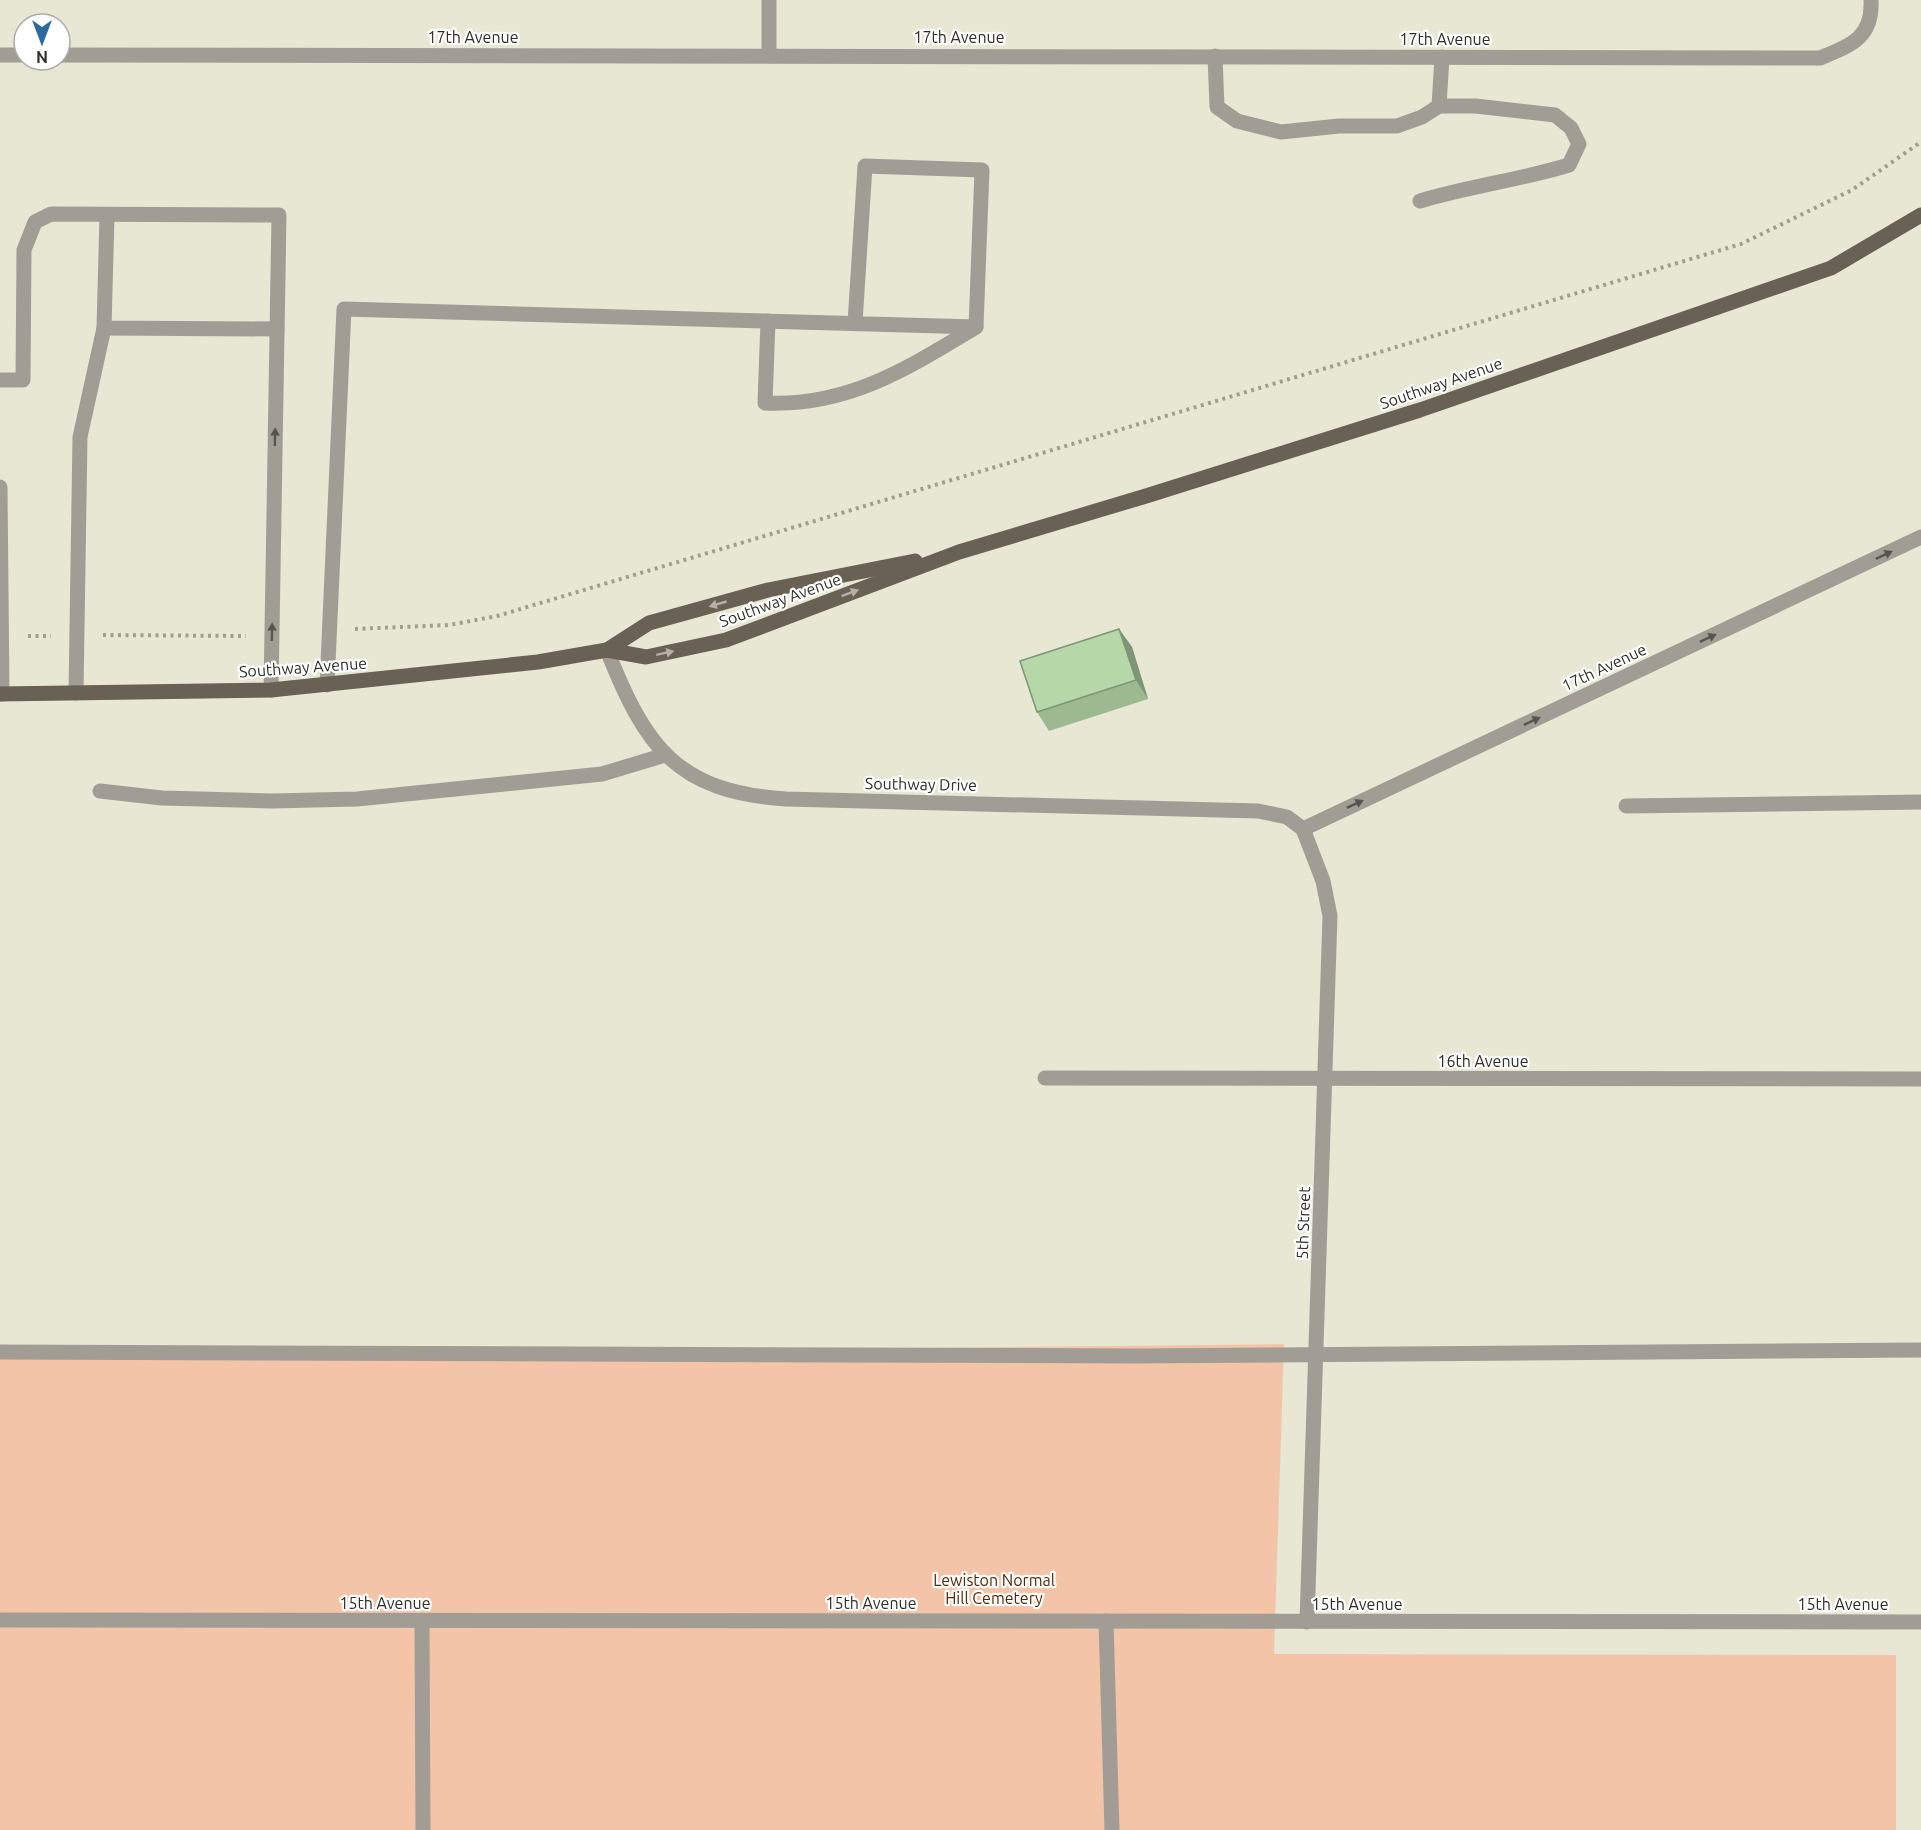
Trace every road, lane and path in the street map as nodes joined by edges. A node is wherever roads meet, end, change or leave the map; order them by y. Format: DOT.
graph roads {
  1 [pos="769,0"];
  2 [pos="1871,0"];
  3 [pos="72,55"];
  4 [pos="769,55"];
  5 [pos="1215,56"];
  6 [pos="1442,57"];
  7 [pos="1439,106"];
  8 [pos="1921,142"];
  9 [pos="1420,201"];
  10 [pos="107,215"];
  11 [pos="1921,215"];
  12 [pos="768,321"];
  13 [pos="855,323"];
  14 [pos="976,327"];
  15 [pos="104,328"];
  16 [pos="277,329"];
  17 [pos="0,380"];
  18 [pos="0,487"];
  19 [pos="1921,537"];
  20 [pos="959,552"];
  21 [pos="351,629"];
  22 [pos="1,636"];
  23 [pos="77,636"];
  24 [pos="238,637"];
  25 [pos="607,650"];
  26 [pos="327,685"];
  27 [pos="271,690"];
  28 [pos="76,693"];
  29 [pos="1,694"];
  30 [pos="665,755"];
  31 [pos="100,791"];
  32 [pos="1921,802"];
  33 [pos="1626,806"];
  34 [pos="1302,829"];
  35 [pos="1045,1078"];
  36 [pos="1921,1079"];
  37 [pos="1326,1080"];
  38 [pos="1921,1350"];
  39 [pos="0,1352"];
  40 [pos="1317,1353"];
  41 [pos="0,1620"];
  42 [pos="422,1621"];
  43 [pos="1106,1621"];
  44 [pos="1307,1622"];
  45 [pos="1921,1623"];
  46 [pos="423,1830"];
  47 [pos="1112,1830"];
  1 -- 4 [label="street"];
  2 -- 6 [label="street, 17th Avenue"];
  3 -- 4 [label="street, 17th Avenue"];
  4 -- 5 [label="street, 17th Avenue"];
  5 -- 6 [label="street, 17th Avenue"];
  5 -- 7 [label="street"];
  6 -- 7 [label="street"];
  7 -- 9 [label="street"];
  8 -- 21 [label="path"];
  10 -- 15 [label="street"];
  10 -- 16 [label="street"];
  10 -- 17 [label="street"];
  11 -- 20 [label="main road, Southway Avenue"];
  12 -- 13 [label="street"];
  12 -- 14 [label="street"];
  12 -- 26 [label="street"];
  13 -- 14 [label="street"];
  13 -- 14 [label="street"];
  15 -- 16 [label="street"];
  15 -- 23 [label="street"];
  27 -- 16 [label="street, one-way"];
  18 -- 22 [label="street"];
  34 -- 19 [label="street, 17th Avenue, one-way"];
  20 -- 25 [label="main road, Southway Avenue, one-way"];
  25 -- 20 [label="main road, Southway Avenue, one-way"];
  22 -- 23 [label="path"];
  22 -- 29 [label="street"];
  23 -- 24 [label="path"];
  23 -- 28 [label="street"];
  25 -- 26 [label="main road, Southway Avenue"];
  25 -- 30 [label="street, Southway Drive"];
  26 -- 27 [label="main road, Southway Avenue"];
  27 -- 28 [label="main road, Southway Avenue"];
  28 -- 29 [label="main road, Southway Avenue"];
  30 -- 31 [label="street"];
  30 -- 34 [label="street, Southway Drive"];
  32 -- 33 [label="street"];
  34 -- 37 [label="street, 5th Street"];
  35 -- 37 [label="street, 16th Avenue"];
  36 -- 37 [label="street, 16th Avenue"];
  37 -- 40 [label="street, 5th Street"];
  38 -- 40 [label="street"];
  39 -- 40 [label="street"];
  40 -- 44 [label="street, 5th Street"];
  41 -- 42 [label="street, 15th Avenue"];
  42 -- 43 [label="street, 15th Avenue"];
  42 -- 46 [label="street"];
  43 -- 44 [label="street, 15th Avenue"];
  43 -- 47 [label="street"];
  44 -- 45 [label="street, 15th Avenue"];
}
